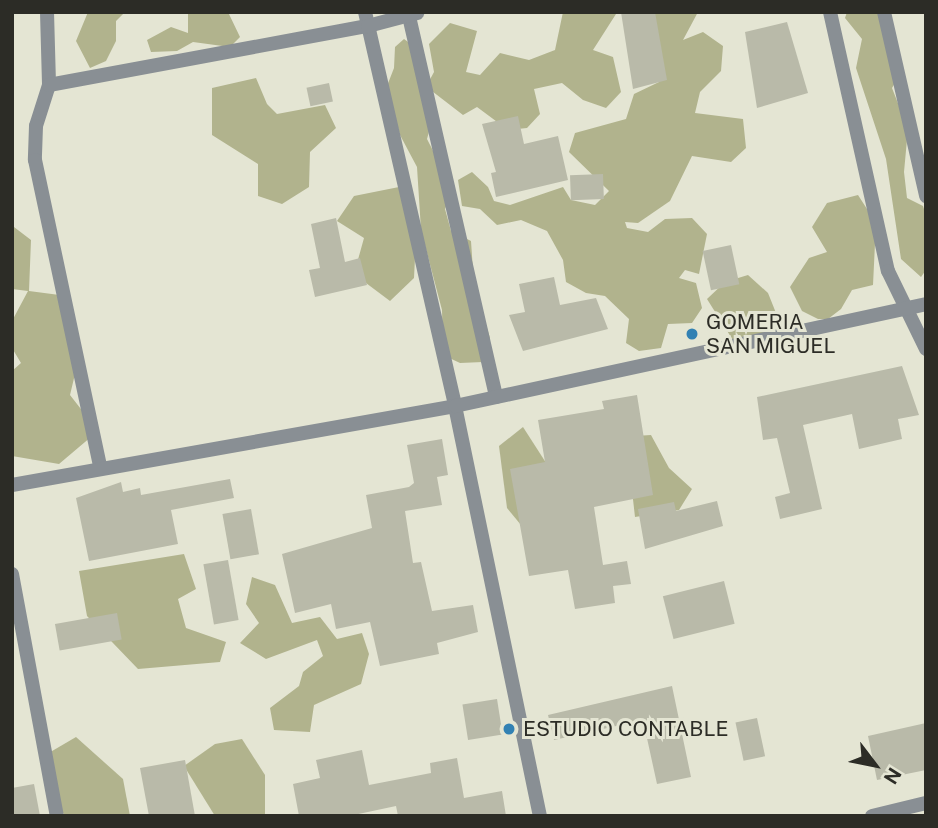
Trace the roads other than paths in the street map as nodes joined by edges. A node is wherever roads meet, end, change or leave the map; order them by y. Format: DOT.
graph roads {
  1 [pos="47,12"];
  2 [pos="831,12"];
  3 [pos="884,12"];
  4 [pos="412,13"];
  5 [pos="366,19"];
  6 [pos="49,85"];
  7 [pos="926,196"];
  8 [pos="926,303"];
  9 [pos="906,308"];
  10 [pos="926,349"];
  11 [pos="496,397"];
  12 [pos="455,406"];
  13 [pos="100,467"];
  14 [pos="12,485"];
  15 [pos="12,573"];
  16 [pos="926,803"];
  17 [pos="57,816"];
  18 [pos="540,816"];
  19 [pos="872,816"];
  1 -- 6 [label="street"];
  2 -- 9 [label="street"];
  3 -- 7 [label="street"];
  4 -- 5 [label="street"];
  4 -- 11 [label="street"];
  5 -- 6 [label="street"];
  5 -- 12 [label="street"];
  6 -- 13 [label="street"];
  8 -- 9 [label="street"];
  9 -- 10 [label="street"];
  9 -- 11 [label="street"];
  11 -- 12 [label="street"];
  12 -- 13 [label="street"];
  12 -- 18 [label="street"];
  13 -- 14 [label="street"];
  15 -- 17 [label="street"];
  16 -- 19 [label="street"];
}
